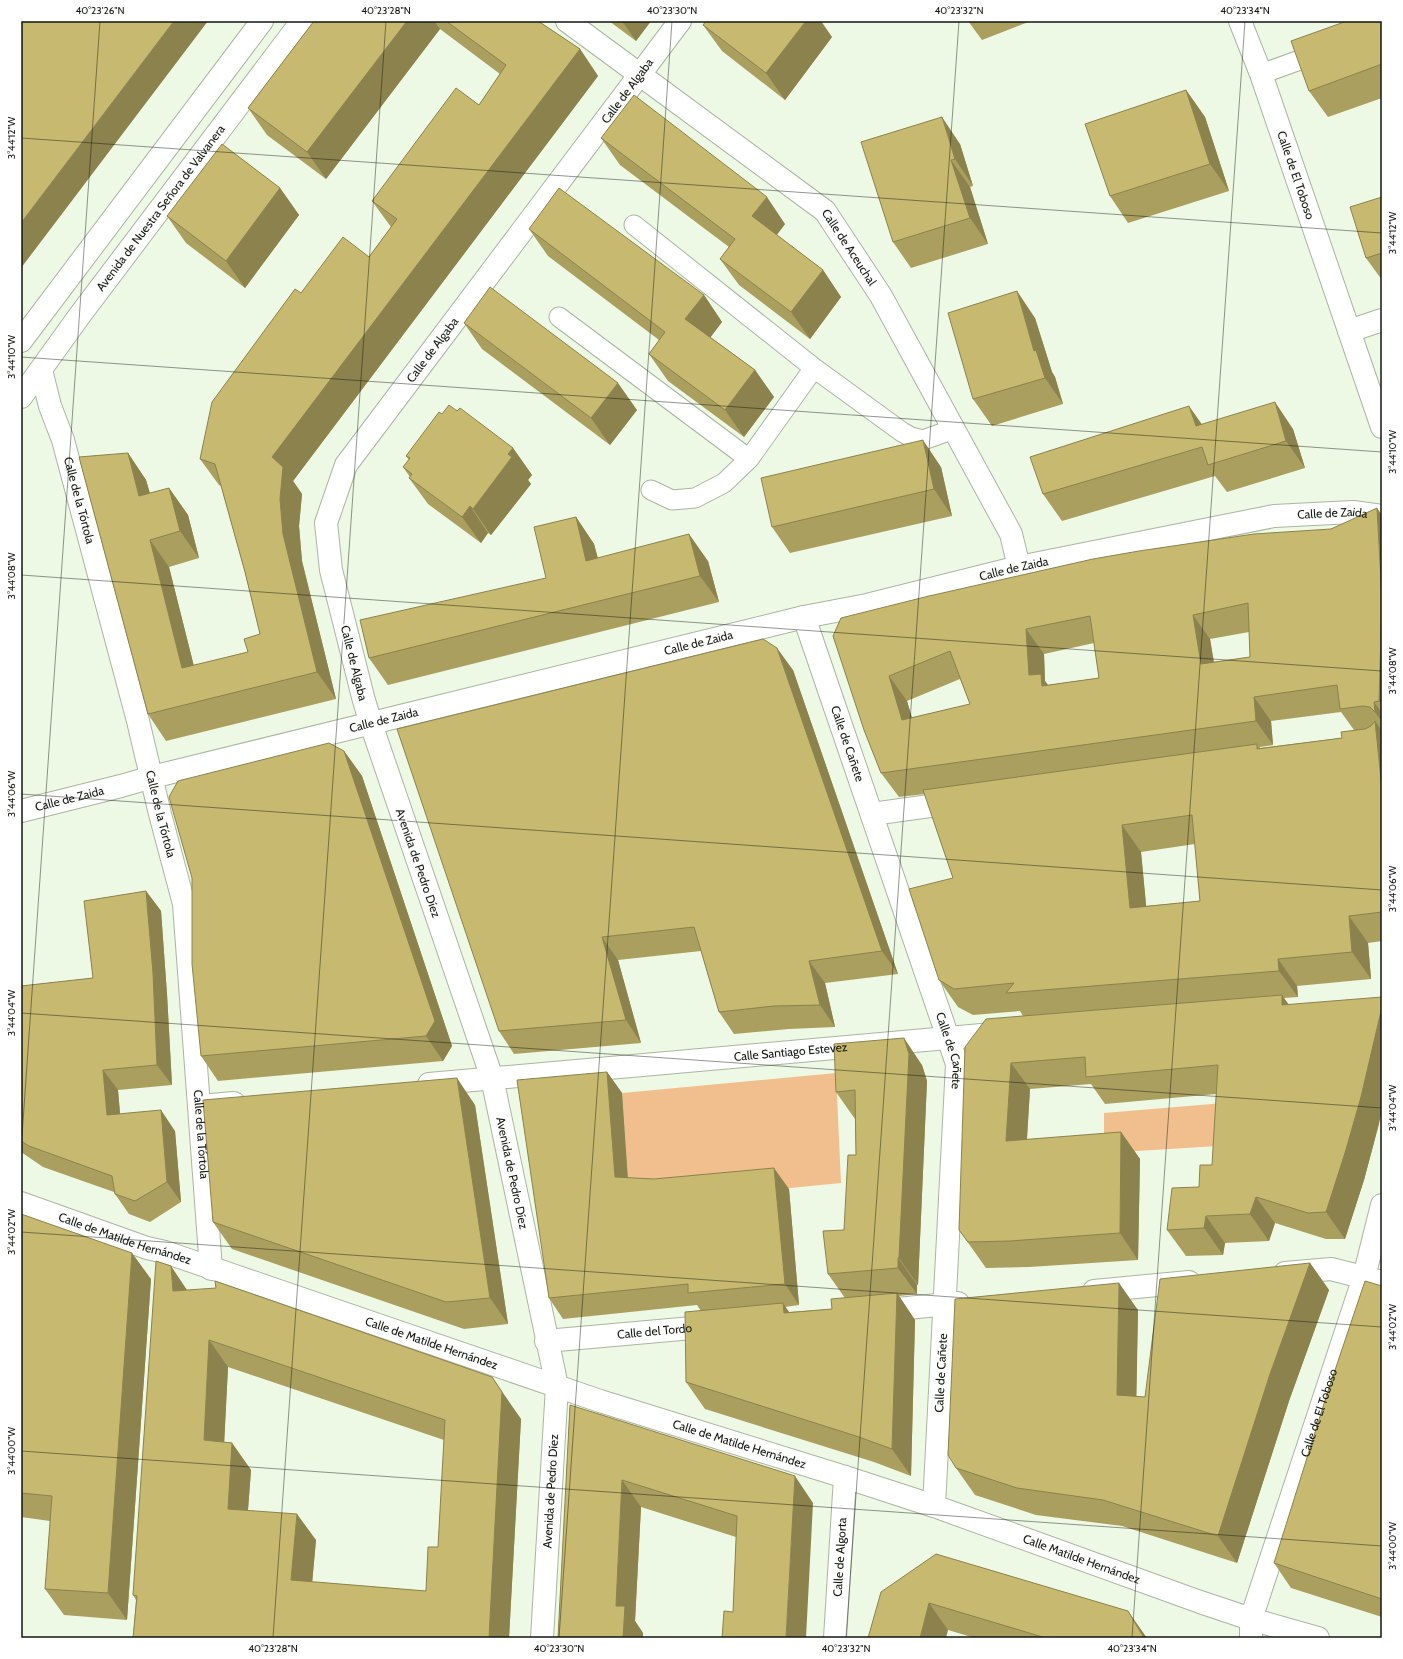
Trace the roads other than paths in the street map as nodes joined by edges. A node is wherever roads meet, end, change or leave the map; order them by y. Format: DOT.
graph roads {
  1 [pos="262,21"];
  2 [pos="302,21"];
  3 [pos="567,21"];
  4 [pos="680,21"];
  5 [pos="1240,21"];
  6 [pos="1338,46"];
  7 [pos="640,73"];
  8 [pos="1261,74"];
  9 [pos="634,224"];
  10 [pos="559,317"];
  11 [pos="1382,320"];
  12 [pos="1349,330"];
  13 [pos="21,341"];
  14 [pos="814,368"];
  15 [pos="41,370"];
  16 [pos="21,397"];
  17 [pos="1382,427"];
  18 [pos="954,429"];
  19 [pos="749,459"];
  20 [pos="651,490"];
  21 [pos="1382,516"];
  22 [pos="1019,567"];
  23 [pos="804,617"];
  24 [pos="371,724"];
  25 [pos="152,777"];
  26 [pos="982,799"];
  27 [pos="21,811"];
  28 [pos="872,814"];
  29 [pos="1027,1031"];
  30 [pos="948,1038"];
  31 [pos="492,1078"];
  32 [pos="413,1086"];
  33 [pos="254,1101"];
  34 [pos="199,1106"];
  35 [pos="21,1202"];
  36 [pos="1382,1205"];
  37 [pos="165,1252"];
  38 [pos="211,1269"];
  39 [pos="1268,1275"];
  40 [pos="163,1276"];
  41 [pos="1212,1280"];
  42 [pos="1373,1280"];
  43 [pos="1070,1293"];
  44 [pos="976,1302"];
  45 [pos="944,1304"];
  46 [pos="856,1313"];
  47 [pos="737,1324"];
  48 [pos="546,1341"];
  49 [pos="557,1386"];
  50 [pos="846,1477"];
  51 [pos="934,1506"];
  52 [pos="1251,1628"];
  53 [pos="542,1638"];
  54 [pos="835,1638"];
  55 [pos="1318,1638"];
  1 -- 13 [label="street"];
  2 -- 15 [label="street, Avenida de Nuestra Señora de Valvanera"];
  3 -- 7 [label="street, Calle de Aceuchal"];
  4 -- 7 [label="street, Calle de Algaba"];
  5 -- 8 [label="street, Calle de El Toboso"];
  6 -- 8 [label="lane"];
  7 -- 18 [label="street, Calle de Aceuchal"];
  7 -- 24 [label="street, Calle de Algaba"];
  8 -- 12 [label="street, Calle de El Toboso"];
  9 -- 14 [label="lane"];
  10 -- 19 [label="lane"];
  11 -- 12 [label="street"];
  12 -- 17 [label="street, Calle de El Toboso"];
  14 -- 18 [label="lane"];
  14 -- 19 [label="lane"];
  15 -- 16 [label="street, Avenida de Nuestra Señora de Valvanera"];
  15 -- 25 [label="street, Calle de la Tórtola"];
  18 -- 22 [label="street, Calle de Aceuchal"];
  19 -- 20 [label="lane"];
  21 -- 22 [label="street, Calle de Zaida"];
  22 -- 23 [label="street, Calle de Zaida"];
  23 -- 24 [label="street, Calle de Zaida"];
  23 -- 28 [label="street, Calle de Cañete"];
  24 -- 25 [label="street, Calle de Zaida"];
  24 -- 31 [label="street, Avenida de Pedro Díez"];
  25 -- 27 [label="street, Calle de Zaida"];
  25 -- 34 [label="street, Calle de la Tórtola"];
  26 -- 28 [label="street"];
  28 -- 30 [label="street, Calle de Cañete"];
  29 -- 30 [label="street, Calle Santiago Estevez"];
  30 -- 31 [label="street, Calle Santiago Estevez"];
  30 -- 45 [label="street, Calle de Cañete"];
  31 -- 32 [label="street, Calle Santiago Estevez"];
  31 -- 48 [label="street, Avenida de Pedro Díez"];
  33 -- 34 [label="street"];
  34 -- 38 [label="street, Calle de la Tórtola"];
  35 -- 37 [label="street, Calle de Matilde Hernández"];
  36 -- 42 [label="street, Calle de El Toboso"];
  37 -- 38 [label="street, Calle de Matilde Hernández"];
  37 -- 40 [label="street"];
  38 -- 49 [label="street, Calle de Matilde Hernández"];
  39 -- 42 [label="street"];
  41 -- 43 [label="street"];
  42 -- 52 [label="street, Calle de El Toboso"];
  44 -- 45 [label="street"];
  45 -- 46 [label="street"];
  45 -- 51 [label="street, Calle de Cañete"];
  47 -- 48 [label="street, Calle del Tordo"];
  48 -- 49 [label="street, Avenida de Pedro Díez"];
  49 -- 50 [label="street, Calle de Matilde Hernández"];
  49 -- 53 [label="street, Avenida de Pedro Díez"];
  50 -- 51 [label="street, Calle Matilde Hernández"];
  50 -- 54 [label="street, Calle de Algorta"];
  51 -- 52 [label="street, Calle Matilde Hernández"];
  52 -- 55 [label="street, Calle Matilde Hernández"];
}
